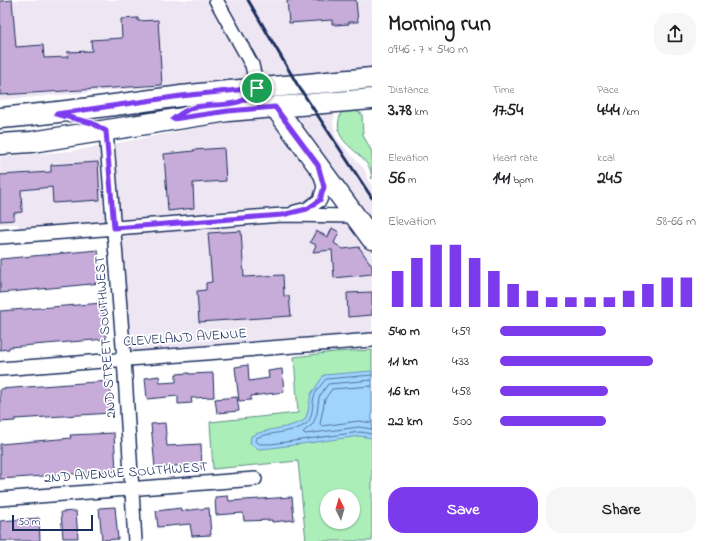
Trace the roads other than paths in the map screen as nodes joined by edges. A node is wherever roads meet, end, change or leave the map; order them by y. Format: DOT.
graph roads {
  1 [pos="216,0"];
  2 [pos="372,78"];
  3 [pos="257,88"];
  4 [pos="181,96"];
  5 [pos="372,99"];
  6 [pos="275,107"];
  7 [pos="56,114"];
  8 [pos="0,118"];
  9 [pos="173,119"];
  10 [pos="106,131"];
  11 [pos="0,144"];
  12 [pos="318,165"];
  13 [pos="282,215"];
  14 [pos="356,216"];
  15 [pos="114,228"];
  16 [pos="0,237"];
  17 [pos="372,239"];
  18 [pos="372,340"];
  19 [pos="124,358"];
  20 [pos="0,369"];
  21 [pos="255,479"];
  22 [pos="132,488"];
  23 [pos="0,499"];
  24 [pos="135,541"];
  1 -- 3 [label="street"];
  2 -- 3 [label="main road"];
  3 -- 4 [label="main road"];
  3 -- 9 [label="main road"];
  4 -- 7 [label="main road"];
  4 -- 10 [label="main road"];
  5 -- 6 [label="main road"];
  6 -- 9 [label="main road"];
  6 -- 12 [label="main road"];
  7 -- 8 [label="main road"];
  7 -- 10 [label="main road"];
  9 -- 10 [label="main road"];
  10 -- 11 [label="main road"];
  10 -- 15 [label="street, 2ND STREET SOUTHWEST"];
  12 -- 13 [label="street"];
  12 -- 14 [label="main road"];
  13 -- 14 [label="street"];
  13 -- 15 [label="street"];
  14 -- 17 [label="main road"];
  15 -- 16 [label="street"];
  15 -- 19 [label="street, 2ND STREET SOUTHWEST"];
  18 -- 19 [label="street, CLEVELAND AVENUE"];
  19 -- 20 [label="street, CLEVELAND AVENUE"];
  19 -- 22 [label="street, 2ND STREET SOUTHWEST"];
  21 -- 22 [label="street, 2ND AVENUE SOUTHWEST"];
  22 -- 23 [label="street, 2ND AVENUE SOUTHWEST"];
  22 -- 24 [label="street, 2ND STREET SOUTHWEST"];
}
